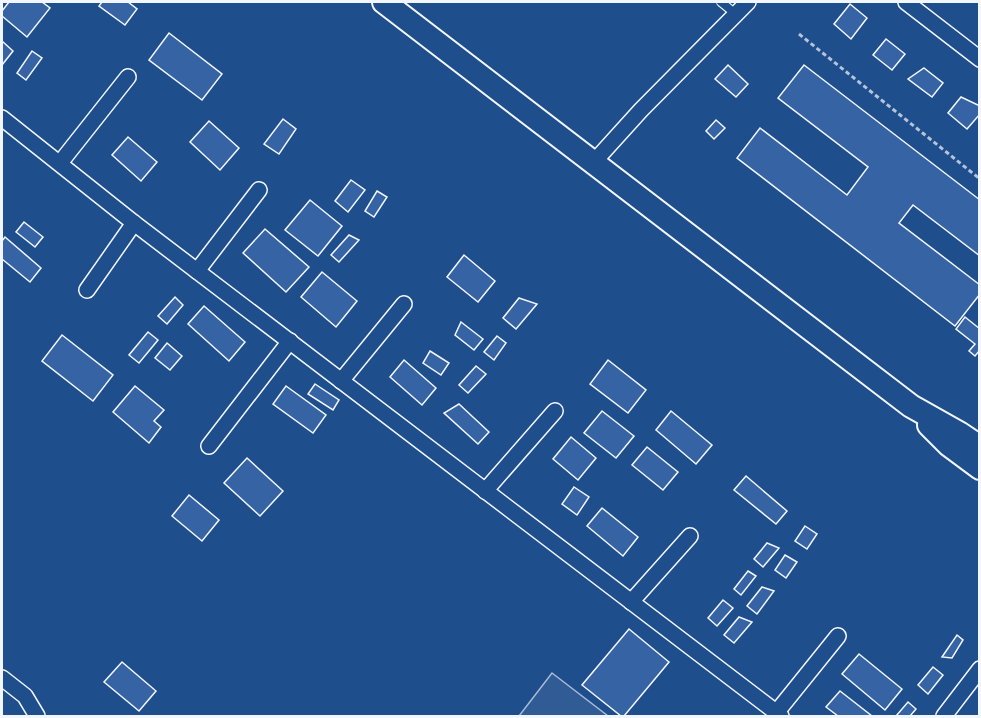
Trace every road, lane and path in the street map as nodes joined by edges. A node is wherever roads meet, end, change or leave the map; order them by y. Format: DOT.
graph roads {
  1 [pos="384,2"];
  2 [pos="721,2"];
  3 [pos="748,2"];
  4 [pos="906,2"];
  5 [pos="737,15"];
  6 [pos="799,34"];
  7 [pos="980,59"];
  8 [pos="128,77"];
  9 [pos="2,118"];
  10 [pos="593,163"];
  11 [pos="60,164"];
  12 [pos="980,179"];
  13 [pos="259,190"];
  14 [pos="134,223"];
  15 [pos="197,271"];
  16 [pos="87,290"];
  17 [pos="404,304"];
  18 [pos="290,341"];
  19 [pos="341,381"];
  20 [pos="911,406"];
  21 [pos="555,411"];
  22 [pos="209,446"];
  23 [pos="980,447"];
  24 [pos="980,468"];
  25 [pos="485,491"];
  26 [pos="690,536"];
  27 [pos="631,603"];
  28 [pos="838,636"];
  29 [pos="980,669"];
  30 [pos="2,678"];
  31 [pos="778,715"];
  32 [pos="37,717"];
  33 [pos="944,717"];
  1 -- 10 [label="main road"];
  2 -- 5 [label="lane"];
  3 -- 5 [label="street"];
  4 -- 7 [label="street"];
  5 -- 10 [label="street"];
  6 -- 12 [label="path"];
  8 -- 11 [label="street"];
  9 -- 11 [label="street"];
  10 -- 20 [label="main road"];
  11 -- 14 [label="street"];
  13 -- 15 [label="street"];
  14 -- 15 [label="street"];
  14 -- 16 [label="street"];
  15 -- 18 [label="street"];
  17 -- 19 [label="street"];
  18 -- 19 [label="street"];
  18 -- 22 [label="street"];
  19 -- 25 [label="street"];
  20 -- 23 [label="main road"];
  20 -- 24 [label="main road"];
  21 -- 25 [label="street"];
  25 -- 27 [label="street"];
  26 -- 27 [label="street"];
  27 -- 31 [label="street"];
  28 -- 31 [label="street"];
  29 -- 33 [label="street"];
  30 -- 32 [label="street"];
}
